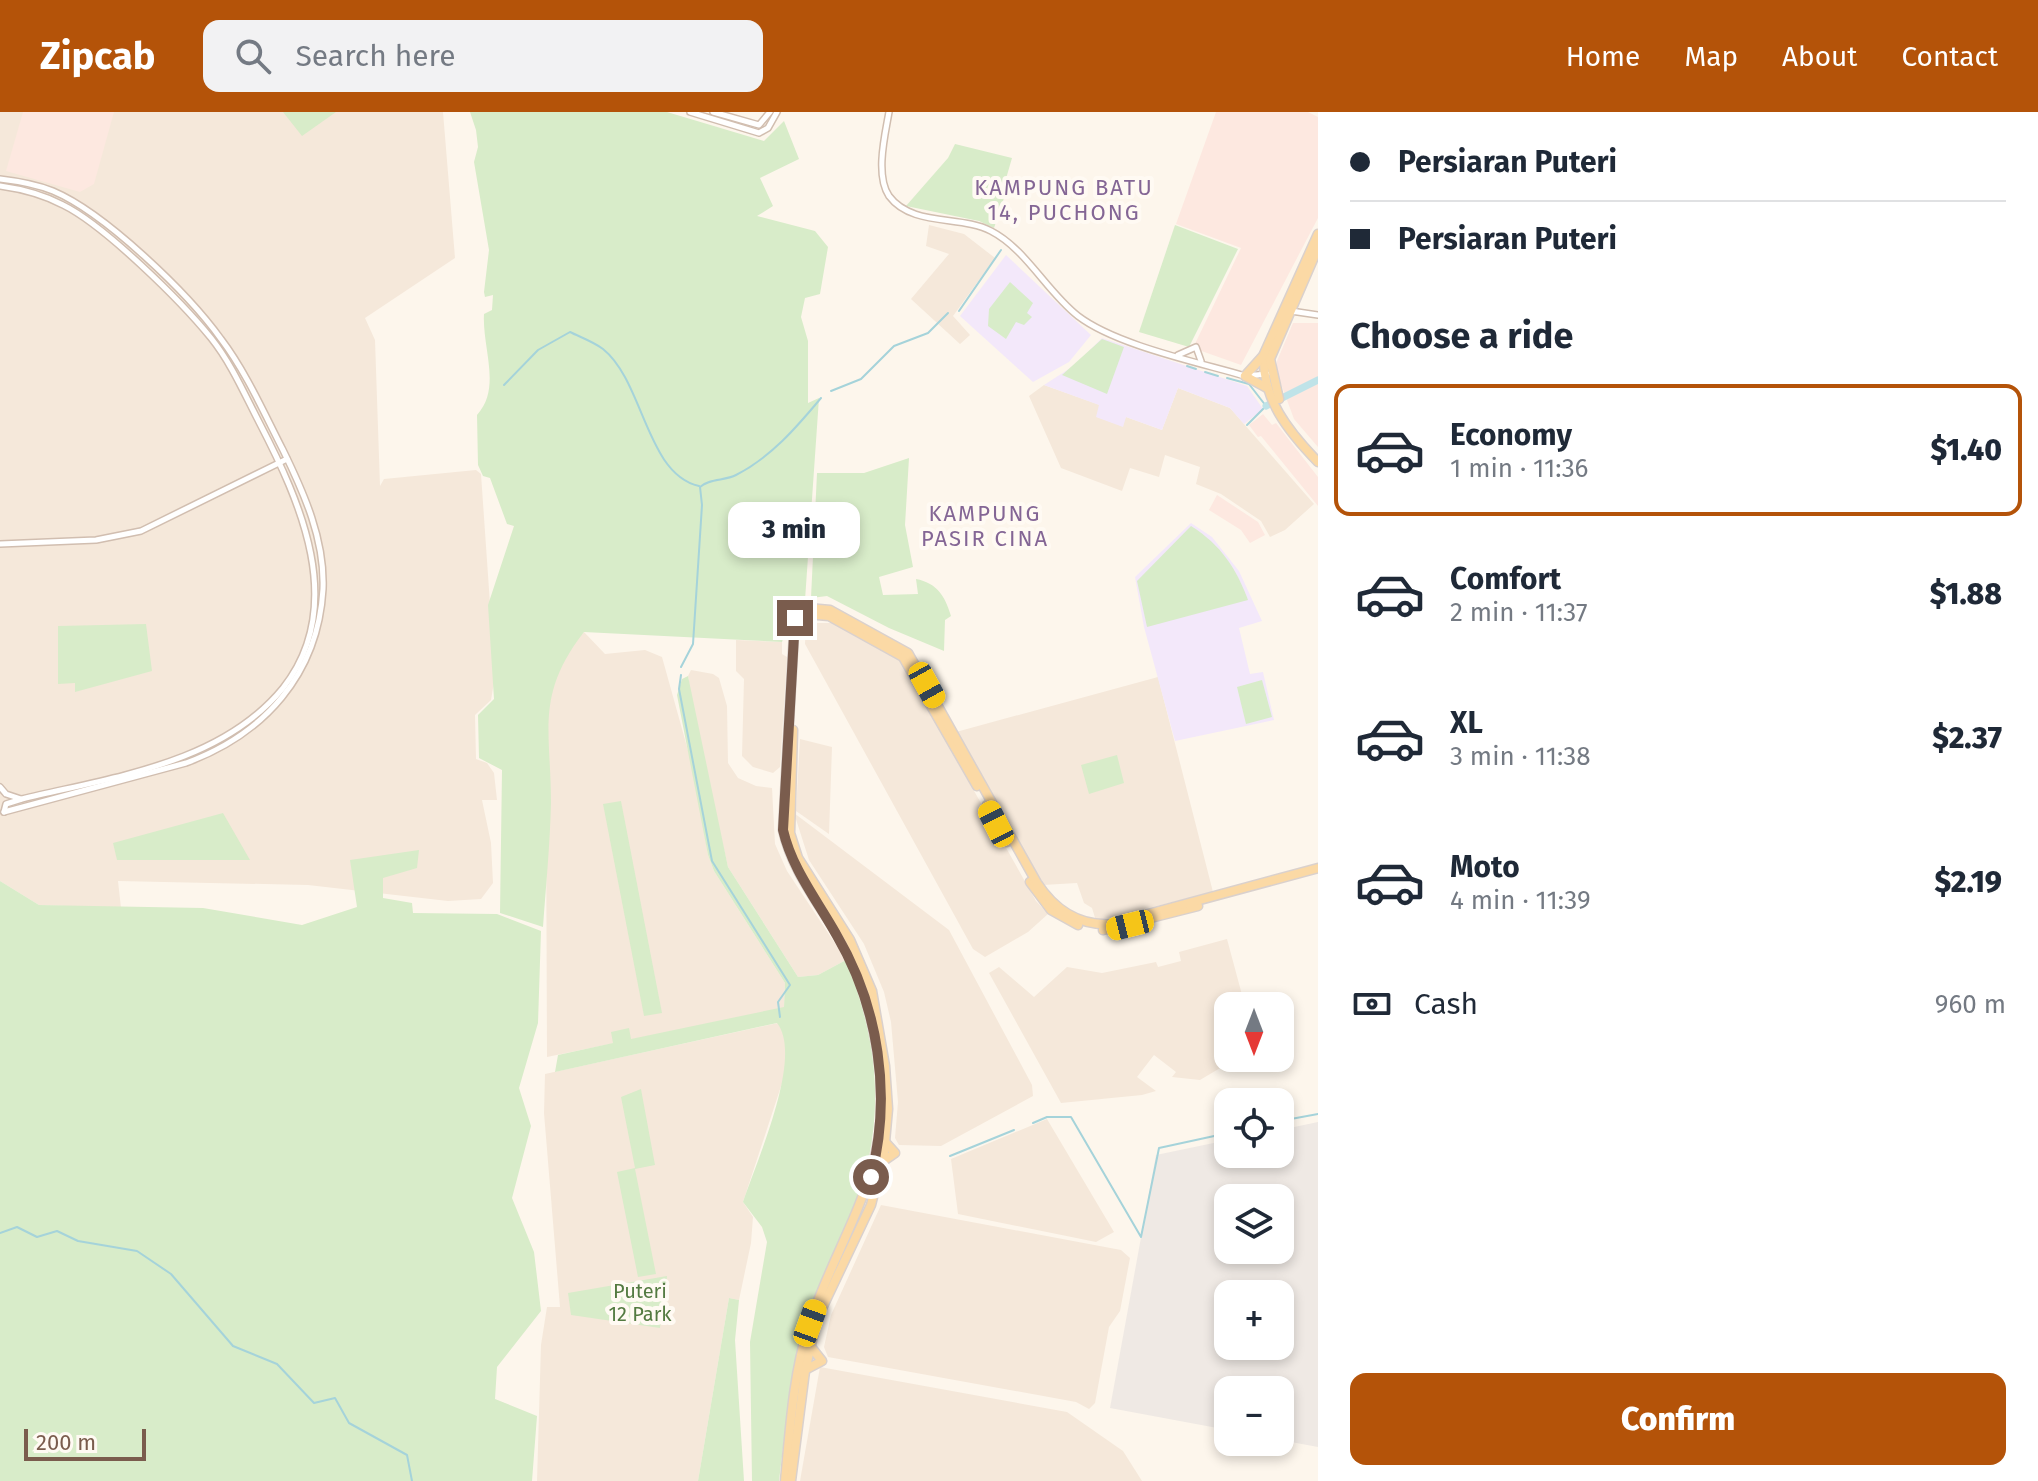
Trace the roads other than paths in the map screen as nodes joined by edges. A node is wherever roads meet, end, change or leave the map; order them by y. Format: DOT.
graph roads {
  1 [pos="690,112"];
  2 [pos="713,112"];
  3 [pos="770,112"];
  4 [pos="777,112"];
  5 [pos="889,112"];
  6 [pos="0,179"];
  7 [pos="0,186"];
  8 [pos="1318,234"];
  9 [pos="1318,248"];
  10 [pos="1290,311"];
  11 [pos="1318,315"];
  12 [pos="1264,354"];
  13 [pos="1177,355"];
  14 [pos="1203,363"];
  15 [pos="1268,374"];
  16 [pos="1245,376"];
  17 [pos="1272,393"];
  18 [pos="1279,408"];
  19 [pos="1318,455"];
  20 [pos="287,459"];
  21 [pos="1318,462"];
  22 [pos="279,463"];
  23 [pos="0,544"];
  24 [pos="775,781"];
  25 [pos="1,789"];
  26 [pos="22,799"];
  27 [pos="2,810"];
  28 [pos="782,815"];
  29 [pos="1318,870"];
  30 [pos="1236,892"];
  31 [pos="882,1143"];
  32 [pos="880,1161"];
  33 [pos="811,1347"];
  34 [pos="805,1371"];
  35 [pos="788,1481"];
  1 -- 4 [label="street"];
  2 -- 3 [label="street"];
  5 -- 13 [label="street"];
  6 -- 20 [label="street"];
  7 -- 22 [label="street"];
  8 -- 12 [label="main road"];
  9 -- 10 [label="main road"];
  10 -- 11 [label="street"];
  10 -- 15 [label="main road"];
  12 -- 15 [label="main road"];
  12 -- 16 [label="main road"];
  13 -- 14 [label="street"];
  13 -- 14 [label="street"];
  14 -- 16 [label="street"];
  15 -- 16 [label="street"];
  15 -- 17 [label="main road"];
  16 -- 17 [label="main road"];
  17 -- 18 [label="main road"];
  18 -- 19 [label="main road"];
  18 -- 21 [label="main road"];
  20 -- 22 [label="street"];
  20 -- 27 [label="street"];
  22 -- 23 [label="street"];
  22 -- 26 [label="street"];
  24 -- 28 [label="main road"];
  25 -- 26 [label="street"];
  26 -- 27 [label="street"];
  28 -- 30 [label="main road"];
  28 -- 31 [label="main road"];
  29 -- 30 [label="main road"];
  30 -- 31 [label="main road"];
  31 -- 32 [label="main road"];
  31 -- 32 [label="main road"];
  32 -- 33 [label="main road"];
  32 -- 35 [label="main road"];
  33 -- 34 [label="main road"];
  33 -- 34 [label="main road"];
  34 -- 35 [label="main road"];
}
